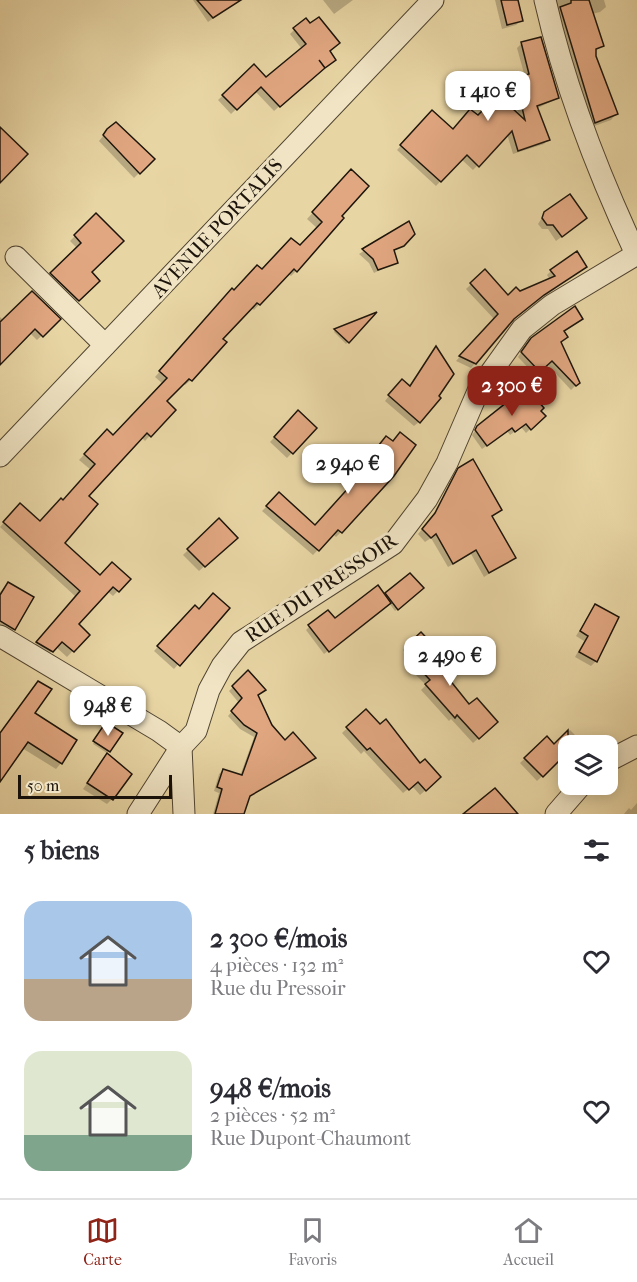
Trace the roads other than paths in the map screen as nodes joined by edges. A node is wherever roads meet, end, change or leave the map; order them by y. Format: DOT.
graph roads {
  1 [pos="433,0"];
  2 [pos="545,0"];
  3 [pos="637,254"];
  4 [pos="16,256"];
  5 [pos="105,345"];
  6 [pos="0,456"];
  7 [pos="0,636"];
  8 [pos="637,746"];
  9 [pos="181,747"];
  10 [pos="618,756"];
  11 [pos="572,795"];
  12 [pos="138,814"];
  13 [pos="184,814"];
  14 [pos="556,814"];
  1 -- 5 [label="street, AVENUE PORTALIS"];
  2 -- 3 [label="street"];
  3 -- 9 [label="street, RUE DU PRESSOIR"];
  4 -- 5 [label="street"];
  5 -- 6 [label="street, AVENUE PORTALIS"];
  7 -- 9 [label="street"];
  8 -- 10 [label="street"];
  9 -- 12 [label="street, RUE DU PRESSOIR"];
  9 -- 13 [label="street"];
  11 -- 14 [label="street"];
}
